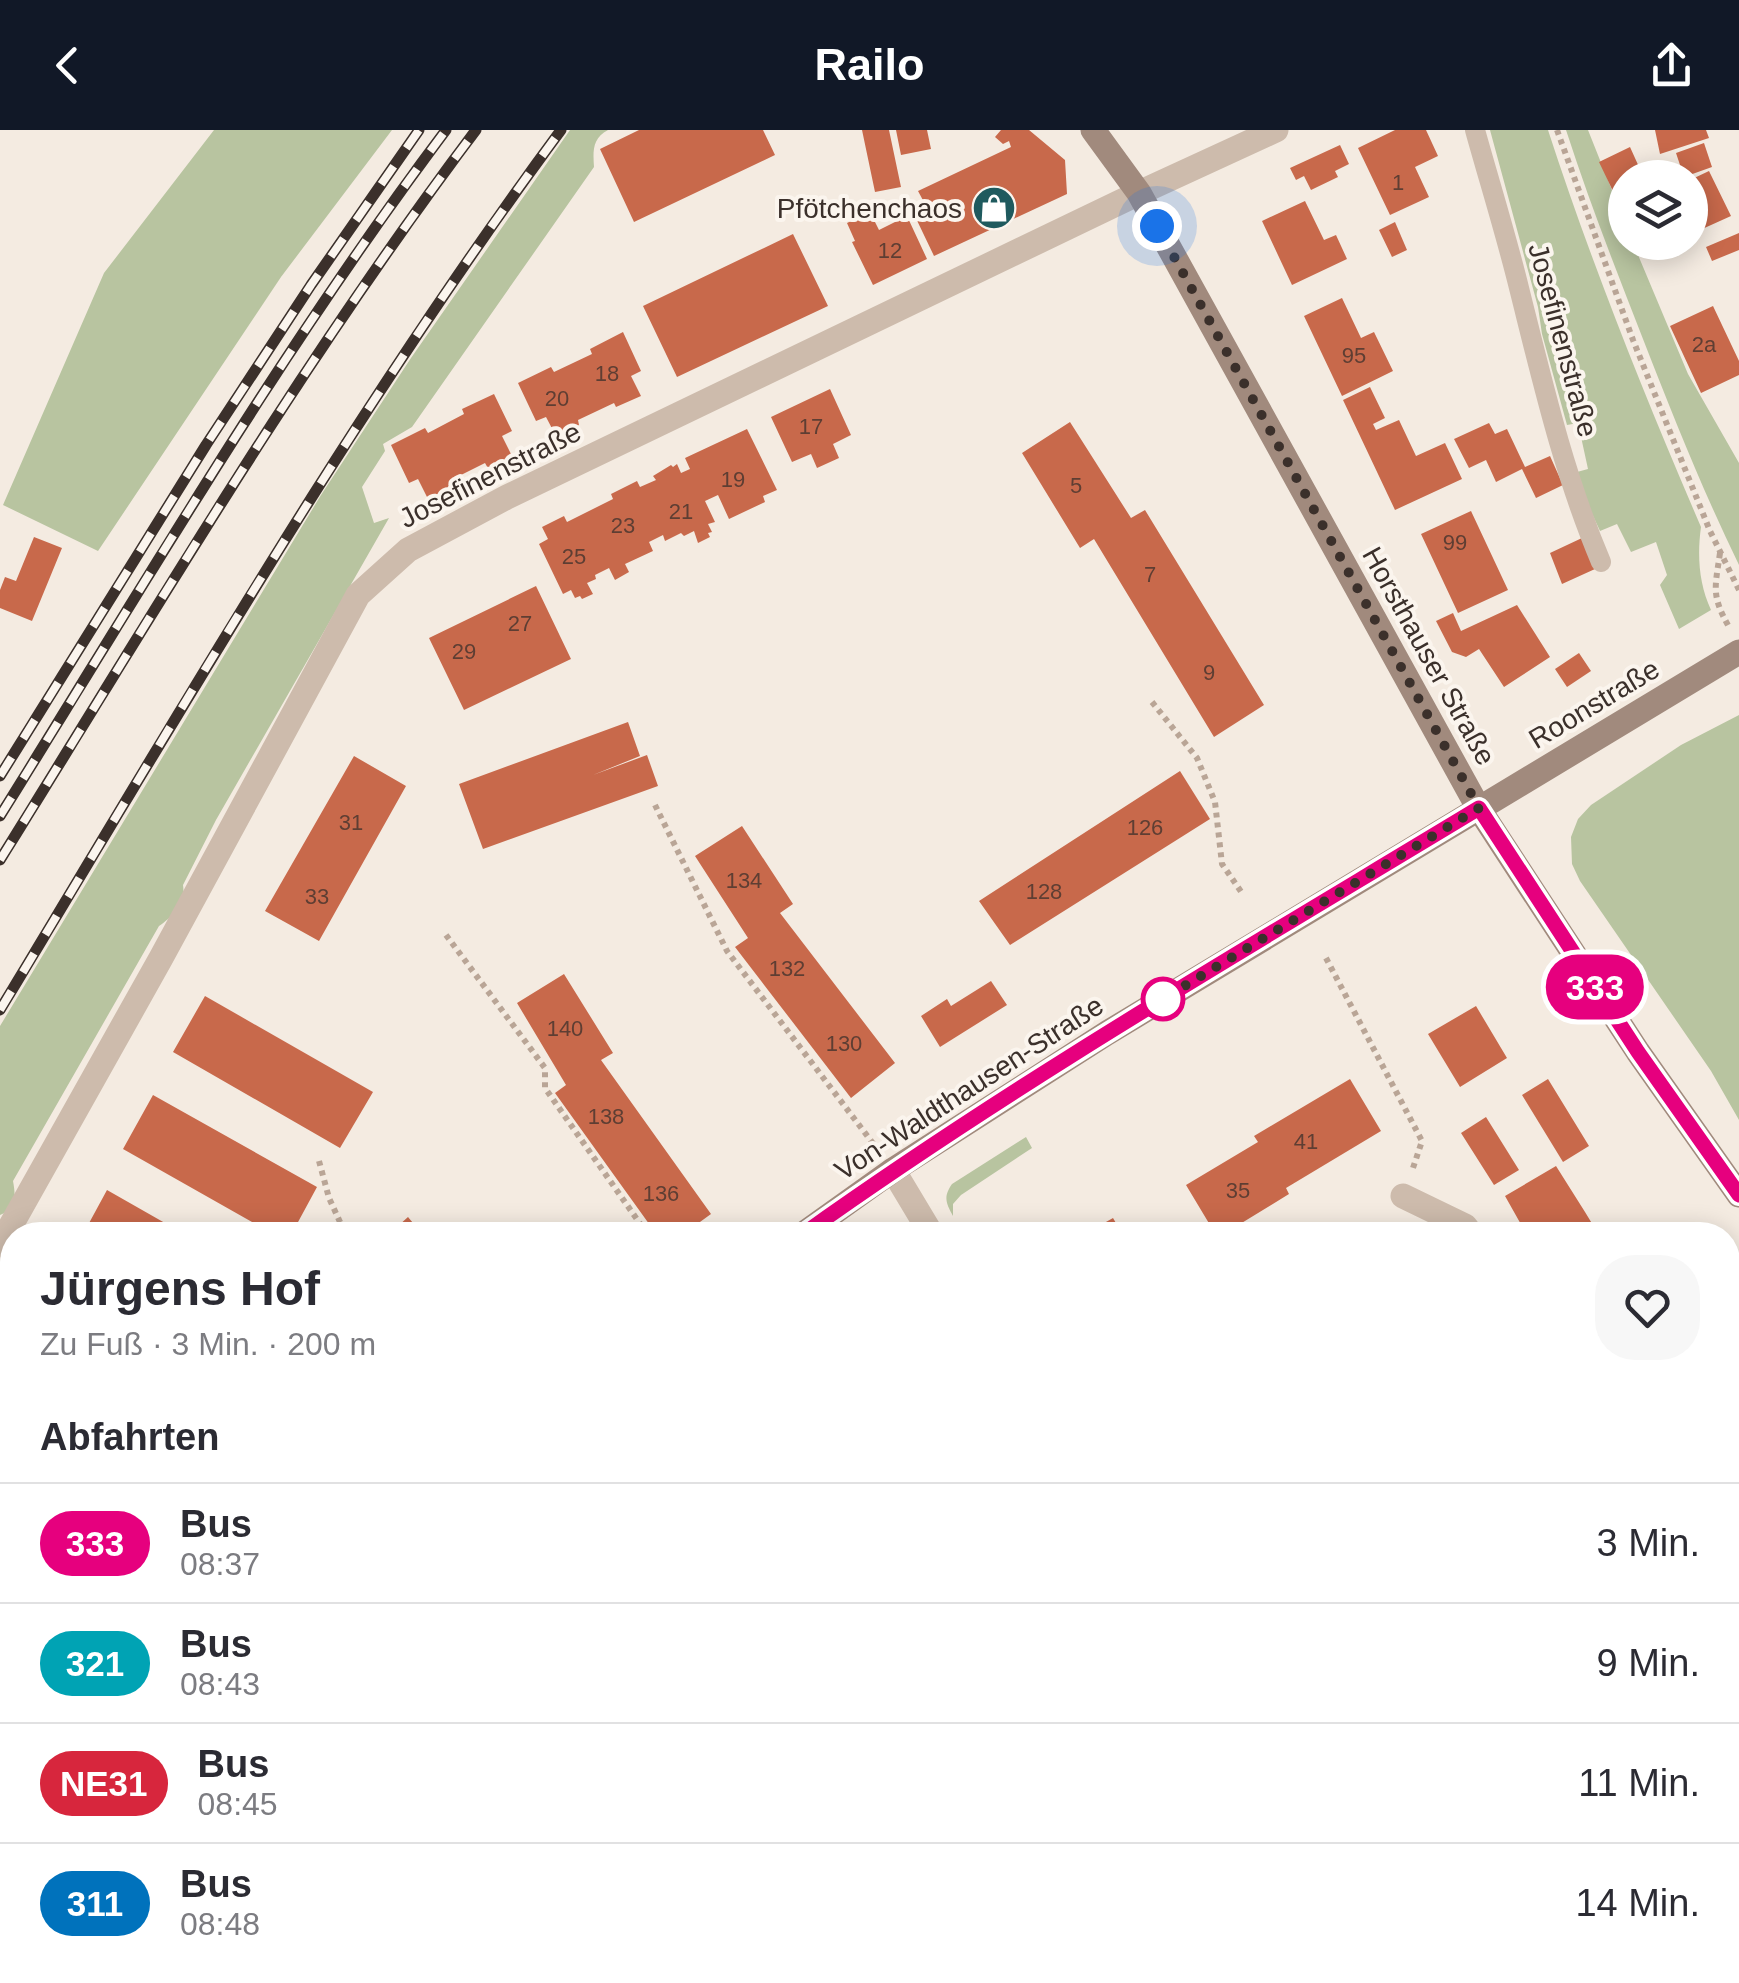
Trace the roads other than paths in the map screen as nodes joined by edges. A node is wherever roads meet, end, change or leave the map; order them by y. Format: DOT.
graph roads {
  1 [pos="1093,130"];
  2 [pos="1276,130"];
  3 [pos="1475,130"];
  4 [pos="1139,193"];
  5 [pos="1602,562"];
  6 [pos="1739,652"];
  7 [pos="1479,808"];
  8 [pos="894,1170"];
  9 [pos="1739,1195"];
  10 [pos="1403,1196"];
  11 [pos="13,1222"];
  12 [pos="820,1222"];
  13 [pos="924,1222"];
  14 [pos="1457,1222"];
  1 -- 4 [label="main road, Horsthauser Straße"];
  2 -- 4 [label="street, Josefinenstraße"];
  3 -- 5 [label="lane, Josefinenstraße"];
  4 -- 7 [label="main road, Horsthauser Straße"];
  4 -- 11 [label="street, Josefinenstraße"];
  6 -- 7 [label="main road, Roonstraße"];
  7 -- 8 [label="main road, Von-Waldthausen-Straße"];
  7 -- 9 [label="main road, Horsthauser Straße"];
  8 -- 12 [label="main road, Von-Waldthausen-Straße"];
  8 -- 13 [label="street"];
  10 -- 14 [label="street"];
}
